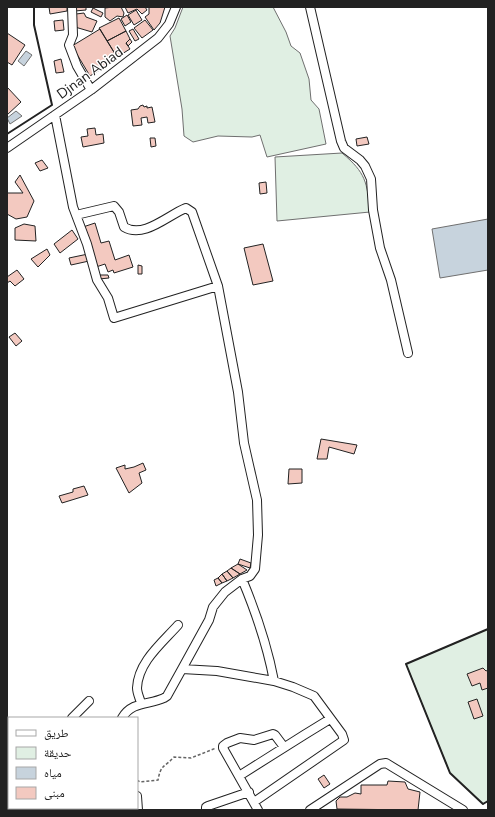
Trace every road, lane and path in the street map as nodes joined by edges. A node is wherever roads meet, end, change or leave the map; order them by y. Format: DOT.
graph roads {
  1 [pos="72,7"];
  2 [pos="176,7"];
  3 [pos="310,7"];
  4 [pos="91,90"];
  5 [pos="55,115"];
  6 [pos="7,148"];
  7 [pos="76,215"];
  8 [pos="218,286"];
  9 [pos="408,353"];
  10 [pos="242,579"];
  11 [pos="178,625"];
  12 [pos="182,668"];
  13 [pos="274,681"];
  14 [pos="88,701"];
  15 [pos="141,704"];
  16 [pos="73,717"];
  17 [pos="123,717"];
  18 [pos="330,719"];
  19 [pos="223,746"];
  20 [pos="284,747"];
  21 [pos="239,776"];
  22 [pos="138,781"];
  23 [pos="249,792"];
  24 [pos="254,802"];
  25 [pos="206,810"];
  26 [pos="258,810"];
  27 [pos="310,810"];
  28 [pos="462,810"];
  1 -- 4 [label="street"];
  2 -- 4 [label="street, Djnan Abiad"];
  3 -- 9 [label="street"];
  4 -- 5 [label="street, Djnan Abiad"];
  5 -- 6 [label="street, Djnan Abiad"];
  5 -- 7 [label="street"];
  7 -- 8 [label="street"];
  7 -- 8 [label="street"];
  8 -- 10 [label="street"];
  10 -- 12 [label="street"];
  10 -- 13 [label="street"];
  11 -- 15 [label="street"];
  12 -- 13 [label="street"];
  12 -- 15 [label="street"];
  13 -- 18 [label="street"];
  14 -- 16 [label="street"];
  15 -- 17 [label="street"];
  18 -- 20 [label="street"];
  18 -- 24 [label="street"];
  19 -- 20 [label="street"];
  19 -- 21 [label="street"];
  19 -- 22 [label="path"];
  20 -- 21 [label="street"];
  21 -- 23 [label="street"];
  23 -- 24 [label="street"];
  23 -- 25 [label="street"];
  24 -- 26 [label="street"];
  27 -- 28 [label="street"];
}
